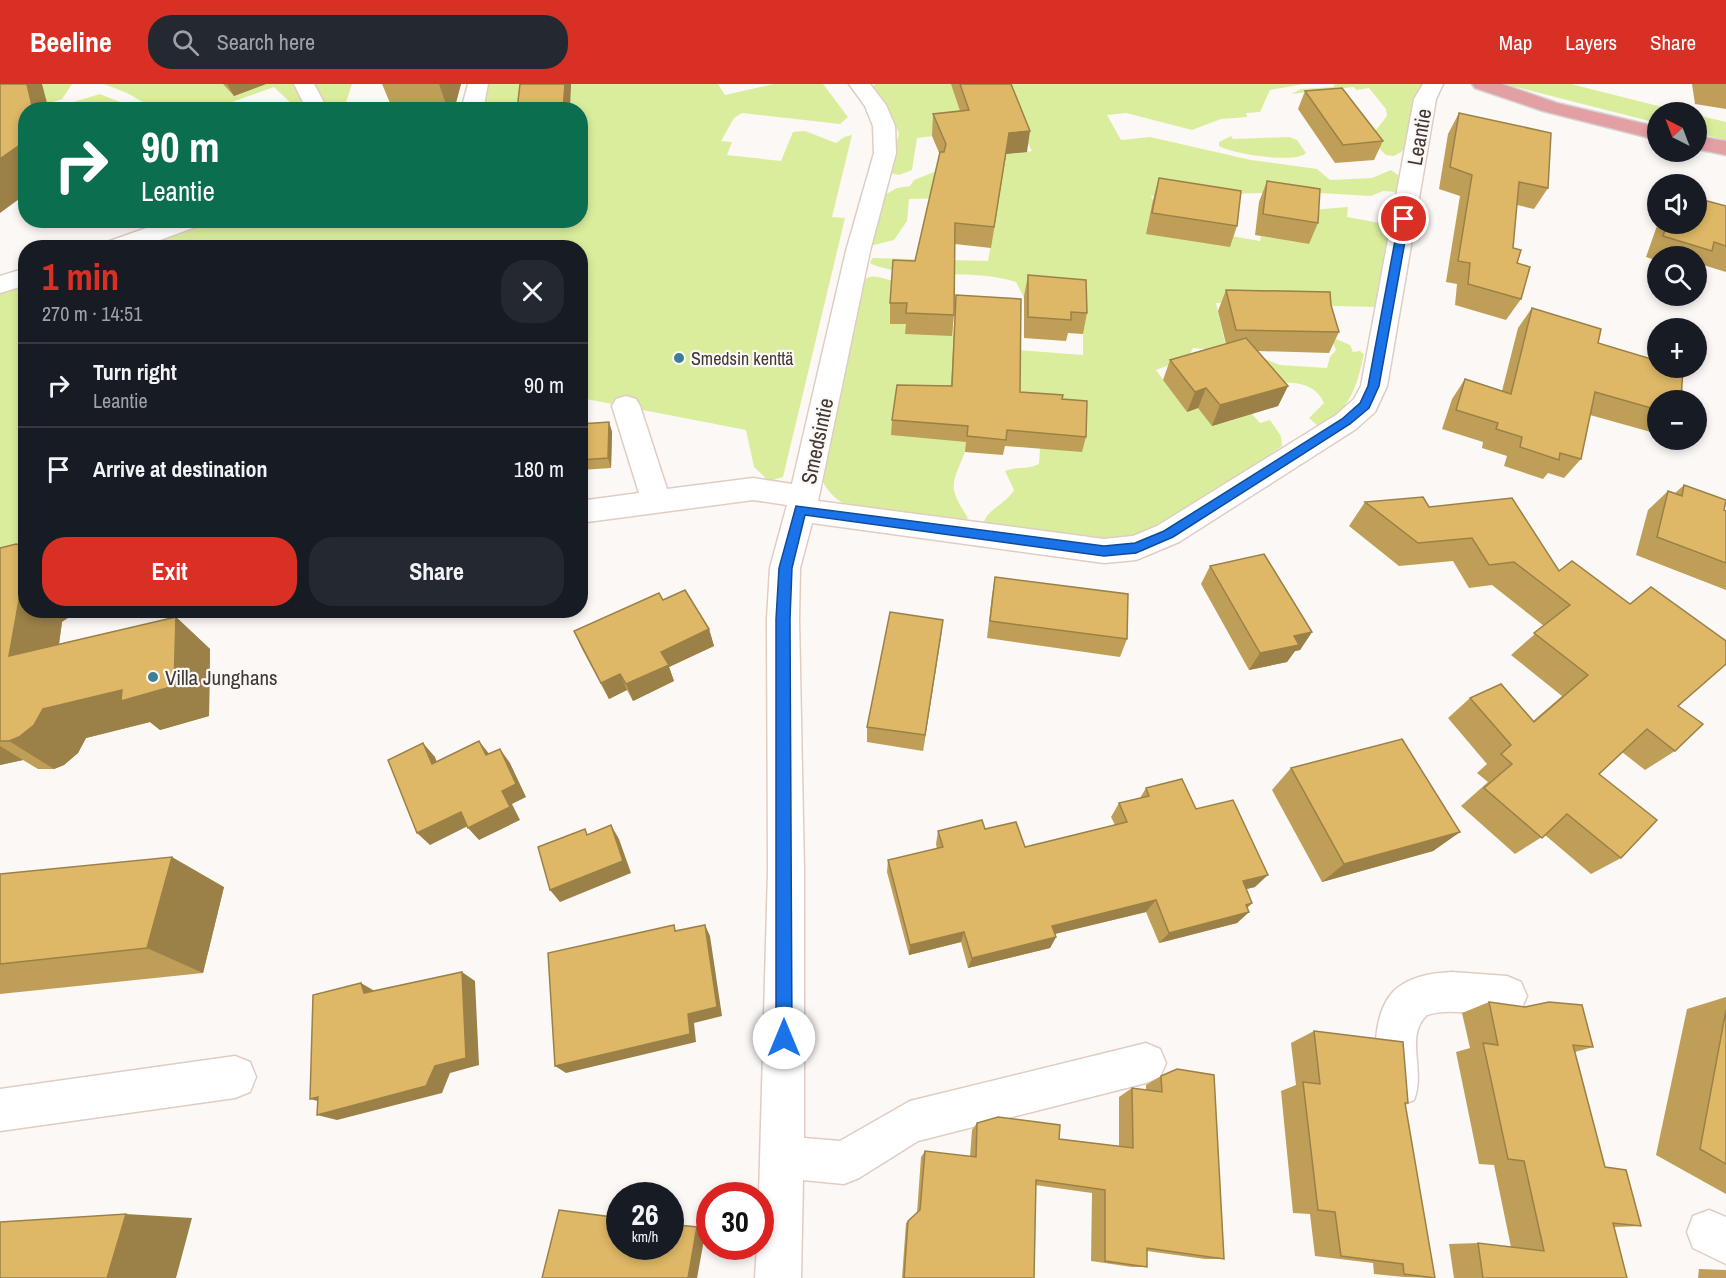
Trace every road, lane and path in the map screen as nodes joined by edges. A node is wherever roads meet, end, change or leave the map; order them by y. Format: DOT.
graph roads {
  1 [pos="304,84"];
  2 [pos="478,84"];
  3 [pos="859,84"];
  4 [pos="1433,84"];
  5 [pos="1482,84"];
  6 [pos="314,102"];
  7 [pos="474,102"];
  8 [pos="1647,132"];
  9 [pos="1707,144"];
  10 [pos="1726,148"];
  11 [pos="170,228"];
  12 [pos="136,240"];
  13 [pos="18,279"];
  14 [pos="0,285"];
  15 [pos="626,406"];
  16 [pos="657,503"];
  17 [pos="802,503"];
  18 [pos="588,511"];
  19 [pos="1507,996"];
  20 [pos="1146,1063"];
  21 [pos="234,1077"];
  22 [pos="0,1110"];
  23 [pos="1404,1116"];
  24 [pos="783,1146"];
  25 [pos="778,1278"];
  1 -- 6 [label="street"];
  2 -- 7 [label="street"];
  3 -- 17 [label="street, Smedsintie"];
  4 -- 17 [label="street, Leantie"];
  5 -- 8 [label="main road"];
  9 -- 10 [label="main road"];
  11 -- 12 [label="street"];
  13 -- 14 [label="street"];
  15 -- 16 [label="street"];
  16 -- 17 [label="street, Leantie"];
  16 -- 18 [label="street, Leantie"];
  17 -- 24 [label="street, Smedsintie"];
  19 -- 23 [label="street"];
  20 -- 24 [label="street"];
  21 -- 22 [label="street"];
  24 -- 25 [label="street, Smedsintie"];
}
